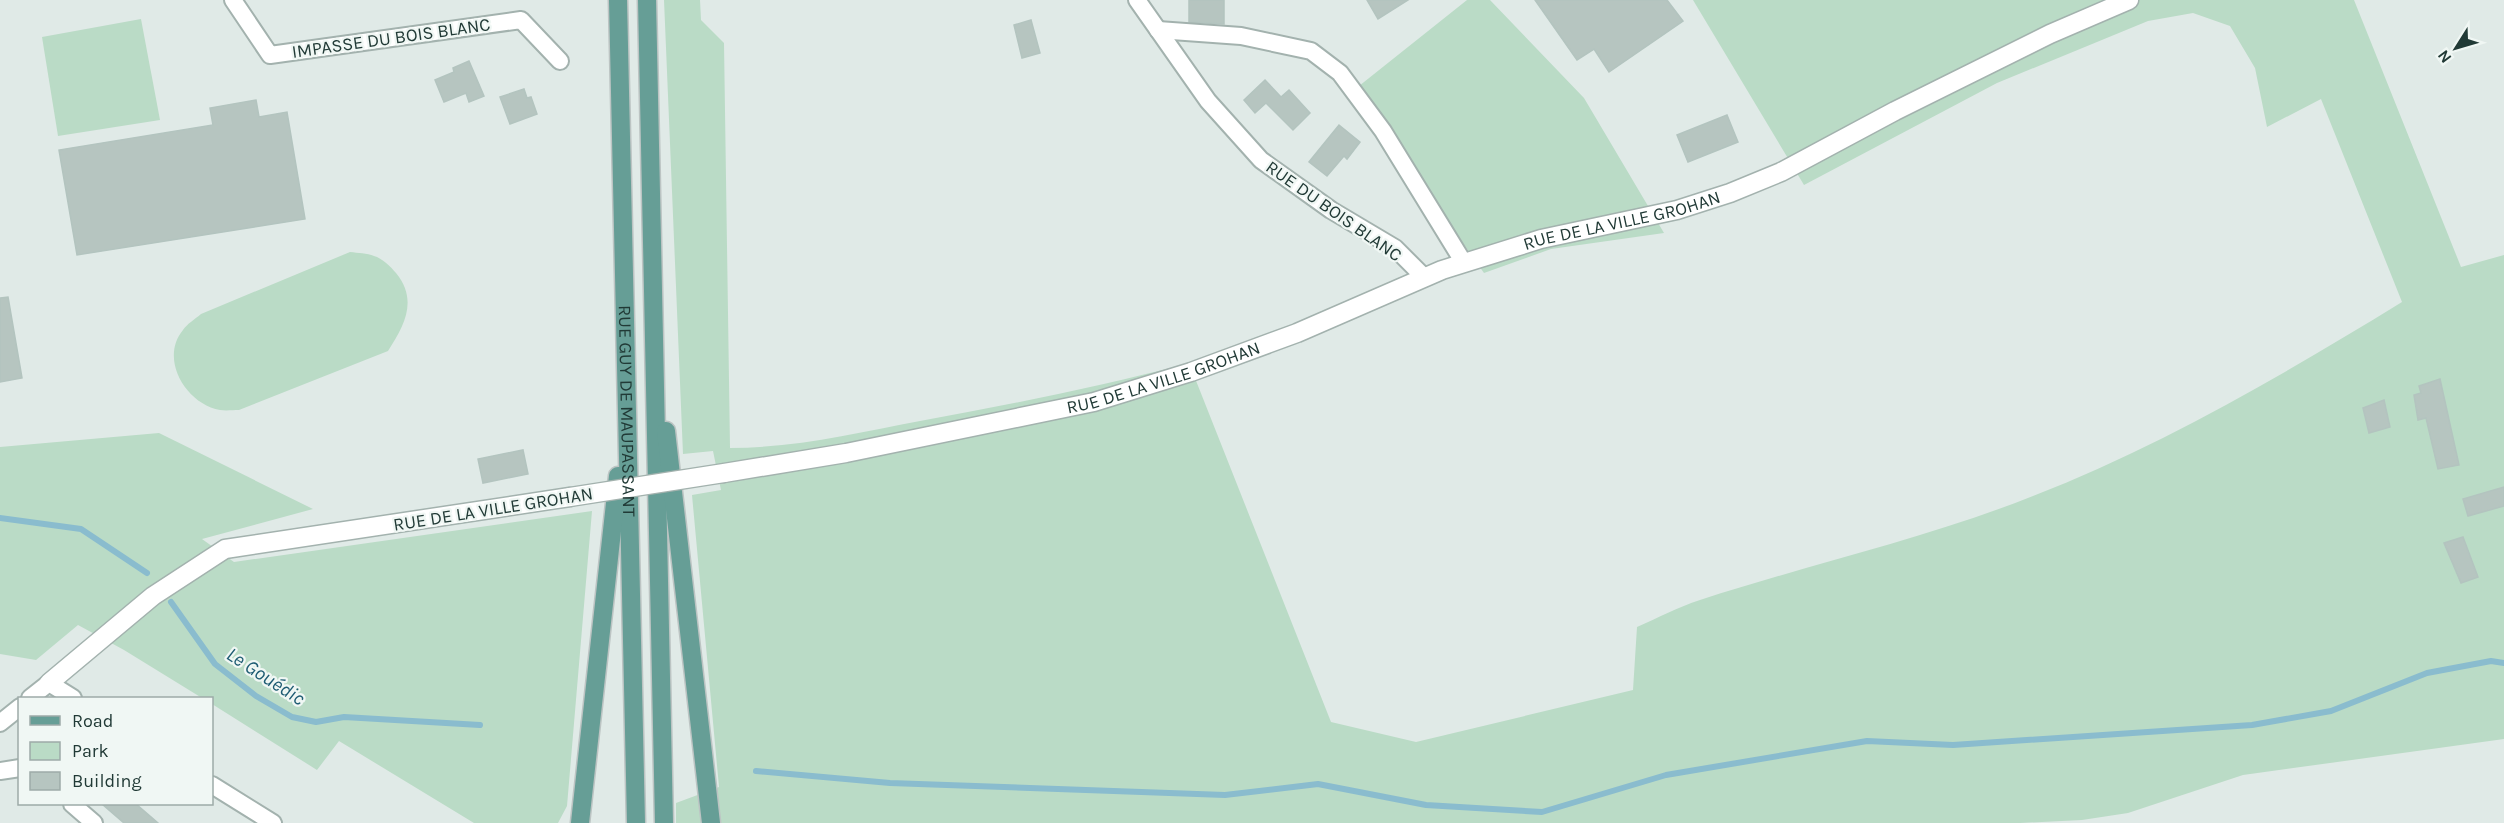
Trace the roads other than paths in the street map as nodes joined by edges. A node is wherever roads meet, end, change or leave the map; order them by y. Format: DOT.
graph roads {
  1 [pos="233,0"];
  2 [pos="618,0"];
  3 [pos="647,0"];
  4 [pos="1137,0"];
  5 [pos="2129,0"];
  6 [pos="1158,30"];
  7 [pos="560,61"];
  8 [pos="1464,263"];
  9 [pos="1424,277"];
  10 [pos="653,323"];
  11 [pos="627,405"];
  12 [pos="49,683"];
  13 [pos="32,697"];
  14 [pos="70,697"];
  15 [pos="18,709"];
  16 [pos="0,723"];
  17 [pos="18,768"];
  18 [pos="0,771"];
  19 [pos="213,786"];
  20 [pos="73,805"];
  21 [pos="94,823"];
  22 [pos="273,823"];
  23 [pos="580,823"];
  24 [pos="636,823"];
  25 [pos="664,823"];
  26 [pos="711,823"];
  1 -- 7 [label="street, IMPASSE DU BOIS BLANC"];
  2 -- 11 [label="main road, RUE GUY DE MAUPASSANT"];
  3 -- 10 [label="main road, RUE GUY DE MAUPASSANT"];
  4 -- 6 [label="street, RUE DU BOIS BLANC"];
  5 -- 8 [label="street, RUE DE LA VILLE GROHAN"];
  6 -- 8 [label="street"];
  6 -- 9 [label="street, RUE DU BOIS BLANC"];
  8 -- 9 [label="street, RUE DE LA VILLE GROHAN"];
  9 -- 12 [label="street, RUE DE LA VILLE GROHAN, bridge"];
  10 -- 25 [label="main road, RUE GUY DE MAUPASSANT"];
  10 -- 26 [label="main road"];
  11 -- 23 [label="main road"];
  11 -- 24 [label="main road, RUE GUY DE MAUPASSANT"];
  12 -- 13 [label="street"];
  12 -- 14 [label="street"];
  15 -- 16 [label="street"];
  17 -- 18 [label="street"];
  19 -- 22 [label="street"];
  20 -- 21 [label="street"];
}
